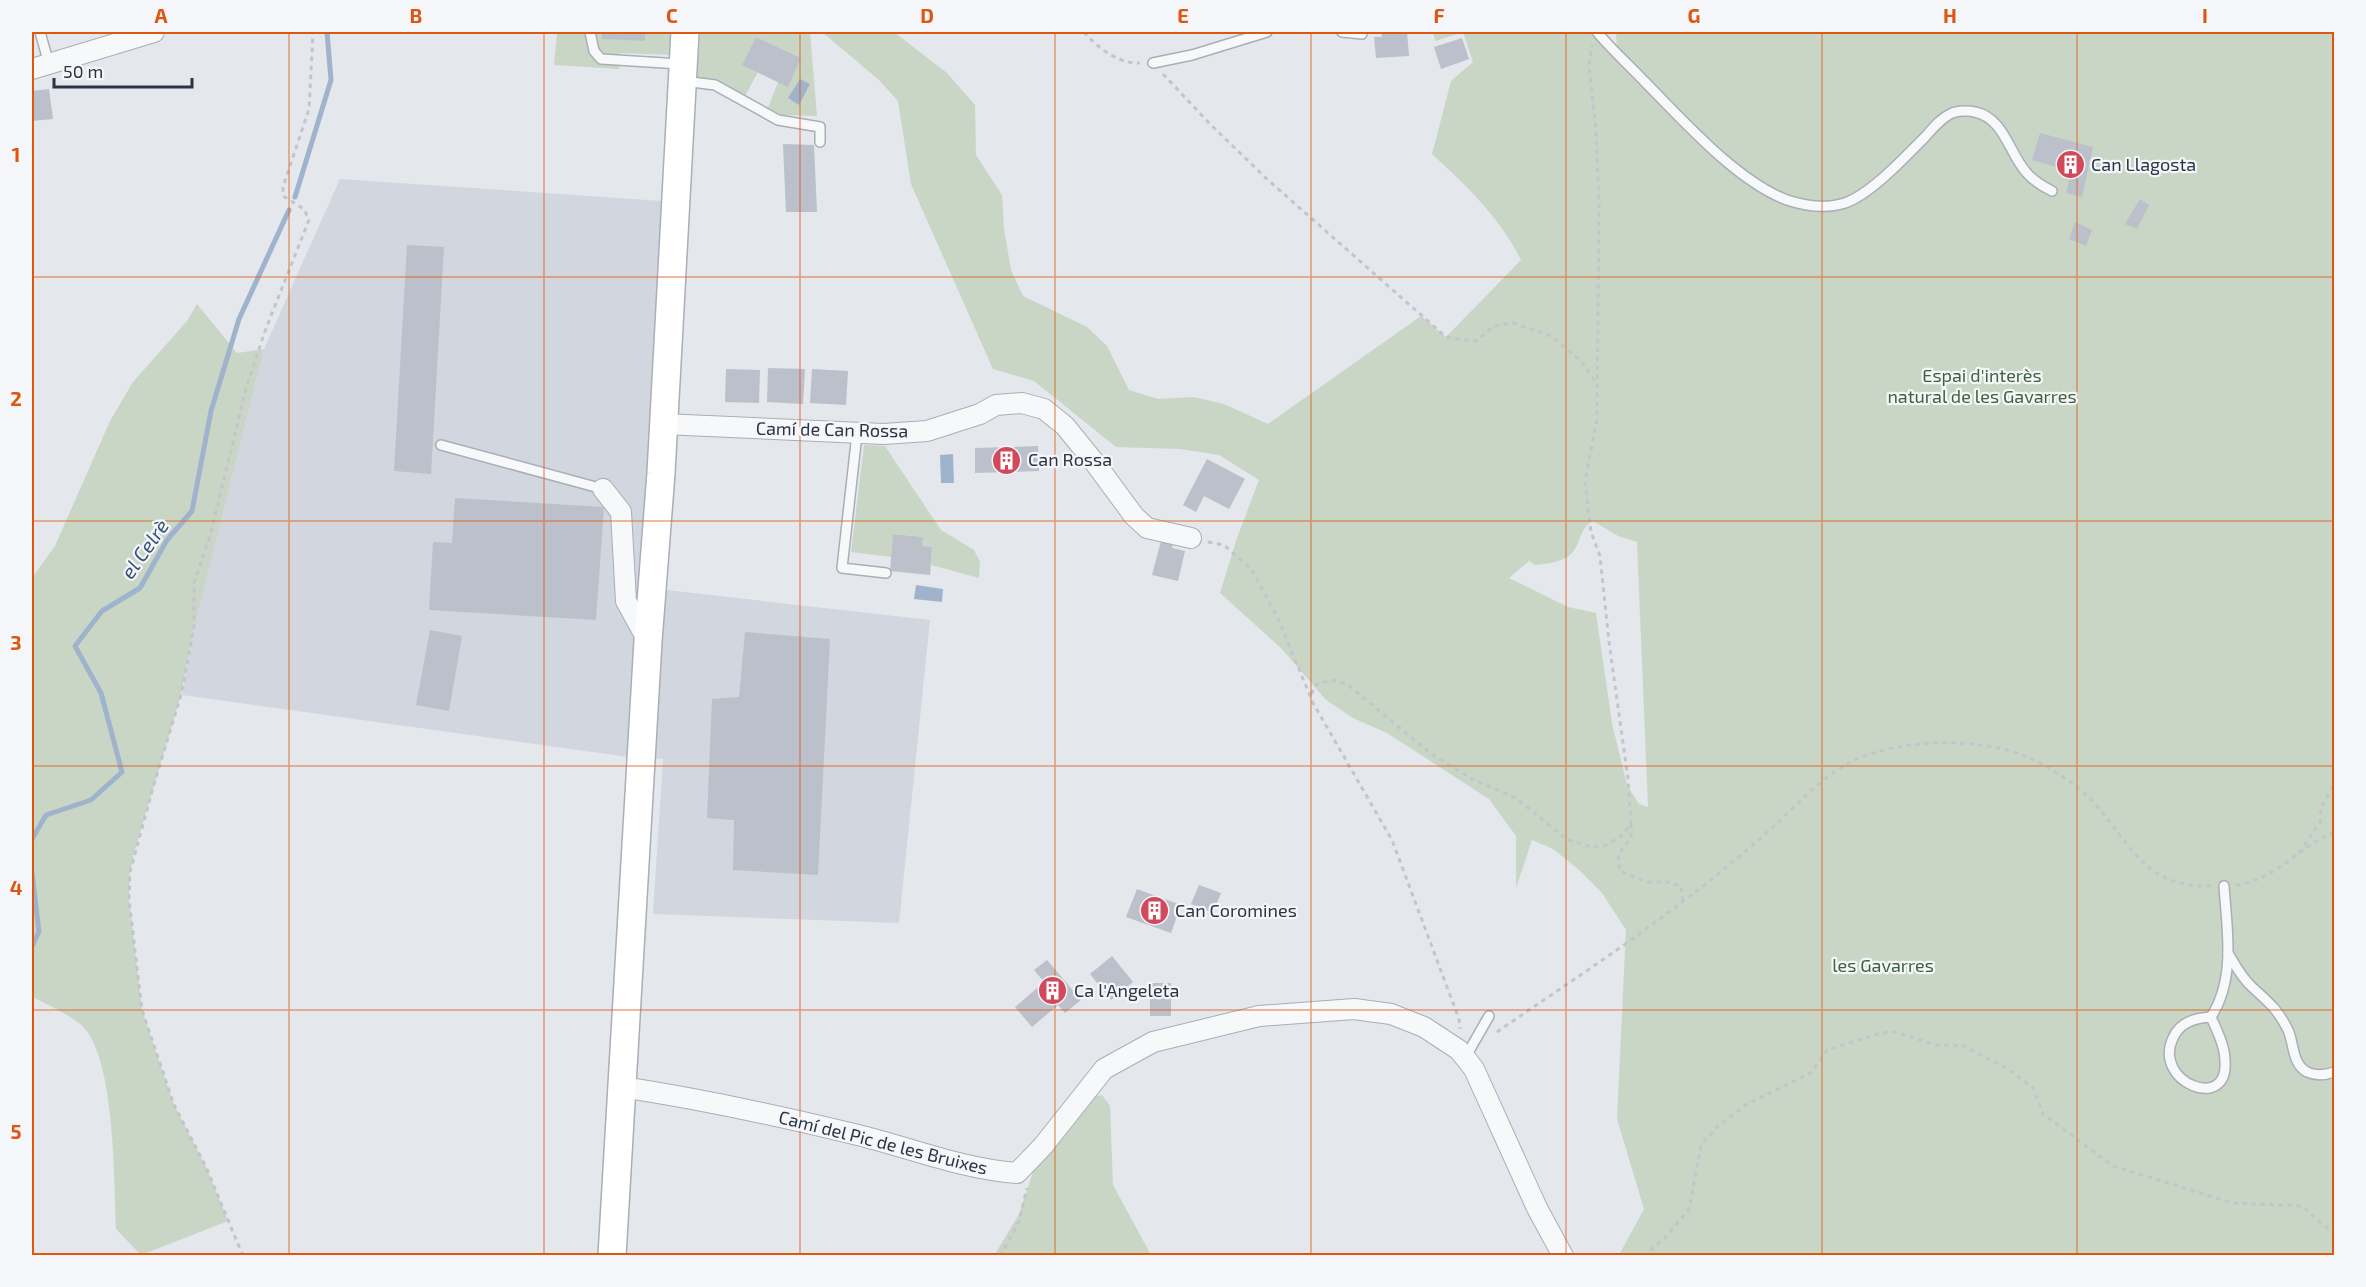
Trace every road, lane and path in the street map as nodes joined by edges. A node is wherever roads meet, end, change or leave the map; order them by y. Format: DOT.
graph roads {
  1 [pos="40,32"];
  2 [pos="154,32"];
  3 [pos="313,32"];
  4 [pos="590,32"];
  5 [pos="685,32"];
  6 [pos="1084,32"];
  7 [pos="1267,32"];
  8 [pos="1342,32"];
  9 [pos="1598,32"];
  10 [pos="1362,34"];
  11 [pos="1592,43"];
  12 [pos="1153,63"];
  13 [pos="40,66"];
  14 [pos="682,72"];
  15 [pos="820,142"];
  16 [pos="2052,191"];
  17 [pos="1597,384"];
  18 [pos="663,424"];
  19 [pos="857,434"];
  20 [pos="441,445"];
  21 [pos="603,489"];
  22 [pos="1191,538"];
  23 [pos="886,573"];
  24 [pos="648,641"];
  25 [pos="1311,694"];
  26 [pos="2334,784"];
  27 [pos="1631,823"];
  28 [pos="2334,832"];
  29 [pos="2295,858"];
  30 [pos="2224,886"];
  31 [pos="1683,902"];
  32 [pos="2228,953"];
  33 [pos="1489,1016"];
  34 [pos="2211,1017"];
  35 [pos="1465,1058"];
  36 [pos="2334,1072"];
  37 [pos="622,1087"];
  38 [pos="1029,1160"];
  39 [pos="2334,1234"];
  40 [pos="243,1256"];
  41 [pos="612,1256"];
  42 [pos="1000,1256"];
  43 [pos="1563,1256"];
  44 [pos="1643,1256"];
  1 -- 13 [label="lane"];
  2 -- 13 [label="street"];
  3 -- 40 [label="path"];
  4 -- 14 [label="lane"];
  5 -- 14 [label="main road"];
  6 -- 12 [label="path"];
  7 -- 12 [label="lane"];
  8 -- 10 [label="lane"];
  9 -- 16 [label="lane"];
  11 -- 17 [label="path"];
  12 -- 17 [label="path"];
  14 -- 15 [label="lane"];
  14 -- 18 [label="main road"];
  17 -- 27 [label="path"];
  18 -- 19 [label="street, Camí de Can Rossa"];
  18 -- 24 [label="main road"];
  19 -- 22 [label="street, Camí de Can Rossa"];
  19 -- 23 [label="lane"];
  20 -- 21 [label="lane"];
  21 -- 24 [label="street"];
  22 -- 25 [label="path"];
  24 -- 37 [label="main road"];
  25 -- 27 [label="path"];
  25 -- 35 [label="path"];
  26 -- 29 [label="path"];
  27 -- 31 [label="path"];
  28 -- 29 [label="path"];
  29 -- 30 [label="path"];
  30 -- 31 [label="path"];
  30 -- 32 [label="lane"];
  31 -- 35 [label="path"];
  32 -- 34 [label="lane"];
  32 -- 36 [label="lane"];
  33 -- 35 [label="lane"];
  34 -- 34 [label="lane"];
  35 -- 38 [label="street, Camí del Pic de les Bruixes"];
  35 -- 43 [label="street, Camí del Pic de les Bruixes"];
  37 -- 38 [label="street, Camí del Pic de les Bruixes"];
  37 -- 41 [label="main road"];
  38 -- 42 [label="path"];
  39 -- 44 [label="path"];
}
